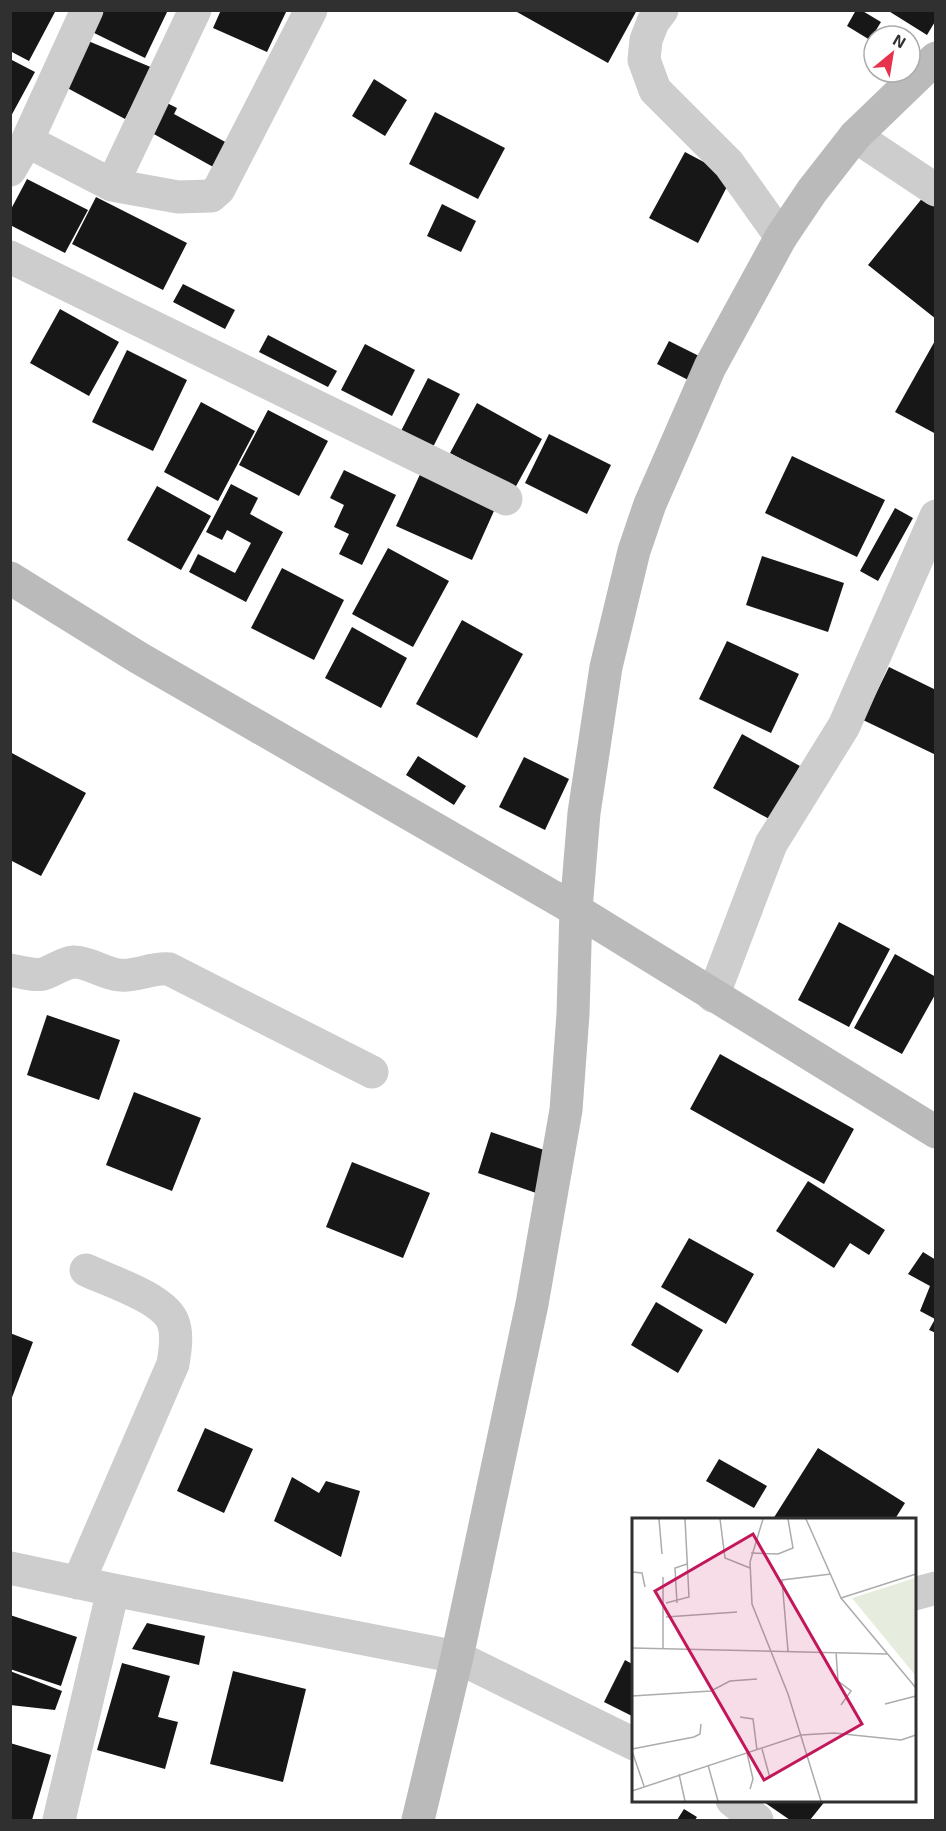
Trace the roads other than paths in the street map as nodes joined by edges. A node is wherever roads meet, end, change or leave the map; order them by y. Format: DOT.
graph roads {
  1 [pos="87,10"];
  2 [pos="195,10"];
  3 [pos="311,10"];
  4 [pos="662,10"];
  5 [pos="936,58"];
  6 [pos="855,136"];
  7 [pos="27,141"];
  8 [pos="10,170"];
  9 [pos="112,185"];
  10 [pos="936,190"];
  11 [pos="781,237"];
  12 [pos="10,257"];
  13 [pos="506,499"];
  14 [pos="936,516"];
  15 [pos="10,578"];
  16 [pos="576,910"];
  17 [pos="10,970"];
  18 [pos="713,996"];
  19 [pos="372,1072"];
  20 [pos="936,1132"];
  21 [pos="86,1270"];
  22 [pos="10,1568"];
  23 [pos="78,1583"];
  24 [pos="936,1588"];
  25 [pos="113,1590"];
  26 [pos="916,1594"];
  27 [pos="457,1658"];
  28 [pos="632,1743"];
  29 [pos="733,1801"];
  30 [pos="59,1821"];
  31 [pos="418,1821"];
  32 [pos="757,1821"];
  1 -- 7 [label="street"];
  2 -- 9 [label="street"];
  3 -- 9 [label="street"];
  4 -- 11 [label="street"];
  5 -- 6 [label="street"];
  6 -- 10 [label="street"];
  6 -- 11 [label="street"];
  7 -- 8 [label="street"];
  7 -- 9 [label="street"];
  11 -- 16 [label="street"];
  12 -- 13 [label="street"];
  14 -- 18 [label="street"];
  15 -- 16 [label="street"];
  16 -- 18 [label="street"];
  16 -- 27 [label="street"];
  17 -- 19 [label="street"];
  18 -- 20 [label="street"];
  21 -- 23 [label="street"];
  22 -- 23 [label="street"];
  23 -- 25 [label="street"];
  24 -- 26 [label="street"];
  25 -- 27 [label="street"];
  25 -- 30 [label="street"];
  27 -- 28 [label="street"];
  27 -- 31 [label="street"];
  29 -- 32 [label="street"];
}
